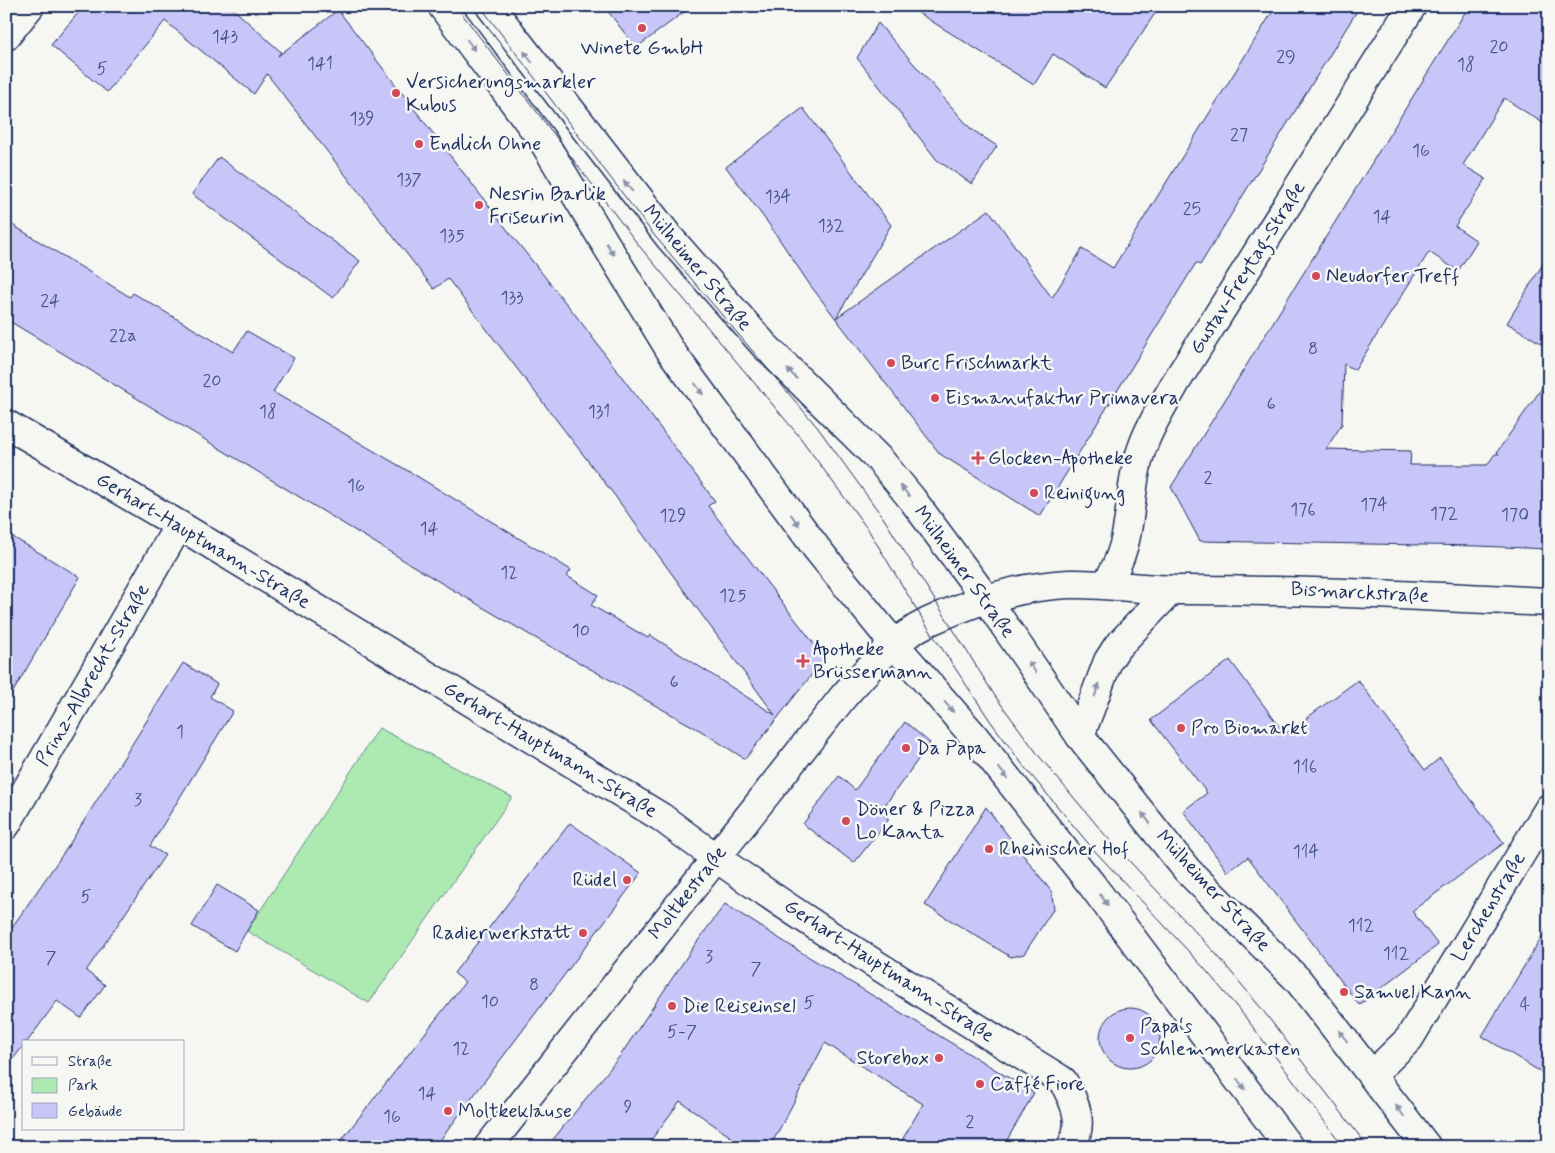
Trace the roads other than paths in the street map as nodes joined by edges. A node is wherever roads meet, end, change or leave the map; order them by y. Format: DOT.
graph roads {
  1 [pos="30,6"];
  2 [pos="442,6"];
  3 [pos="490,6"];
  4 [pos="1412,6"];
  5 [pos="6,36"];
  6 [pos="6,424"];
  7 [pos="179,525"];
  8 [pos="1126,546"];
  9 [pos="1105,585"];
  10 [pos="1141,588"];
  11 [pos="1171,590"];
  12 [pos="987,600"];
  13 [pos="1549,602"];
  14 [pos="894,644"];
  15 [pos="1080,736"];
  16 [pos="1549,808"];
  17 [pos="6,825"];
  18 [pos="716,859"];
  19 [pos="1372,1075"];
  20 [pos="488,1147"];
  21 [pos="1071,1147"];
  22 [pos="1289,1147"];
  23 [pos="1427,1147"];
  1 -- 5 [label="street"];
  2 -- 14 [label="street, one-way"];
  12 -- 3 [label="street, Mülheimer Straße, one-way"];
  4 -- 8 [label="street, Gustav-Freytag-Straße"];
  6 -- 7 [label="street, Gerhart-Hauptmann-Straße"];
  7 -- 17 [label="street, Prinz-Albrecht-Straße"];
  7 -- 18 [label="street, Gerhart-Hauptmann-Straße"];
  8 -- 9 [label="street, Gustav-Freytag-Straße"];
  8 -- 10 [label="street, Gustav-Freytag-Straße"];
  9 -- 10 [label="street, Bismarckstraße"];
  9 -- 12 [label="street, Bismarckstraße"];
  10 -- 11 [label="street, Bismarckstraße"];
  11 -- 13 [label="street, Bismarckstraße"];
  15 -- 11 [label="street, one-way"];
  12 -- 14 [label="street, Bismarckstraße"];
  15 -- 12 [label="street, Mülheimer Straße, one-way"];
  14 -- 18 [label="street, Moltkestraße"];
  14 -- 22 [label="street, one-way"];
  19 -- 15 [label="street, Mülheimer Straße, one-way"];
  16 -- 19 [label="street, Lerchenstraße"];
  18 -- 20 [label="street, Moltkestraße"];
  18 -- 21 [label="street, Gerhart-Hauptmann-Straße"];
  23 -- 19 [label="street, Mülheimer Straße, one-way"];
}
